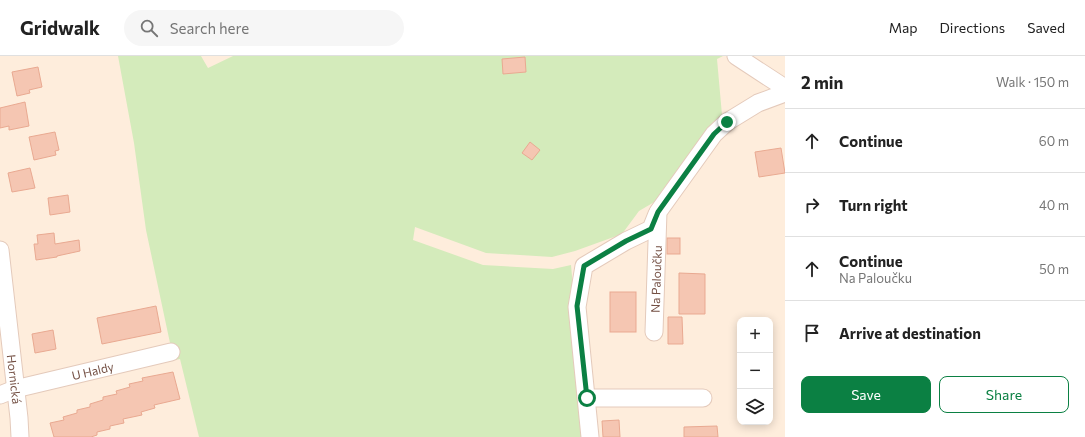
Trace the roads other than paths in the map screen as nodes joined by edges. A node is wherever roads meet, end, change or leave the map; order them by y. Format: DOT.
graph roads {
  1 [pos="736,56"];
  2 [pos="785,88"];
  3 [pos="785,93"];
  4 [pos="658,212"];
  5 [pos="0,250"];
  6 [pos="654,332"];
  7 [pos="171,352"];
  8 [pos="7,392"];
  9 [pos="587,398"];
  10 [pos="703,398"];
  11 [pos="20,437"];
  12 [pos="590,437"];
  1 -- 2 [label="street"];
  3 -- 4 [label="street"];
  4 -- 6 [label="street, Na Paloučku"];
  4 -- 9 [label="street"];
  5 -- 8 [label="street, Hornická"];
  7 -- 8 [label="street, U Haldy"];
  8 -- 11 [label="street, Hornická"];
  9 -- 10 [label="street"];
  9 -- 12 [label="street"];
}
